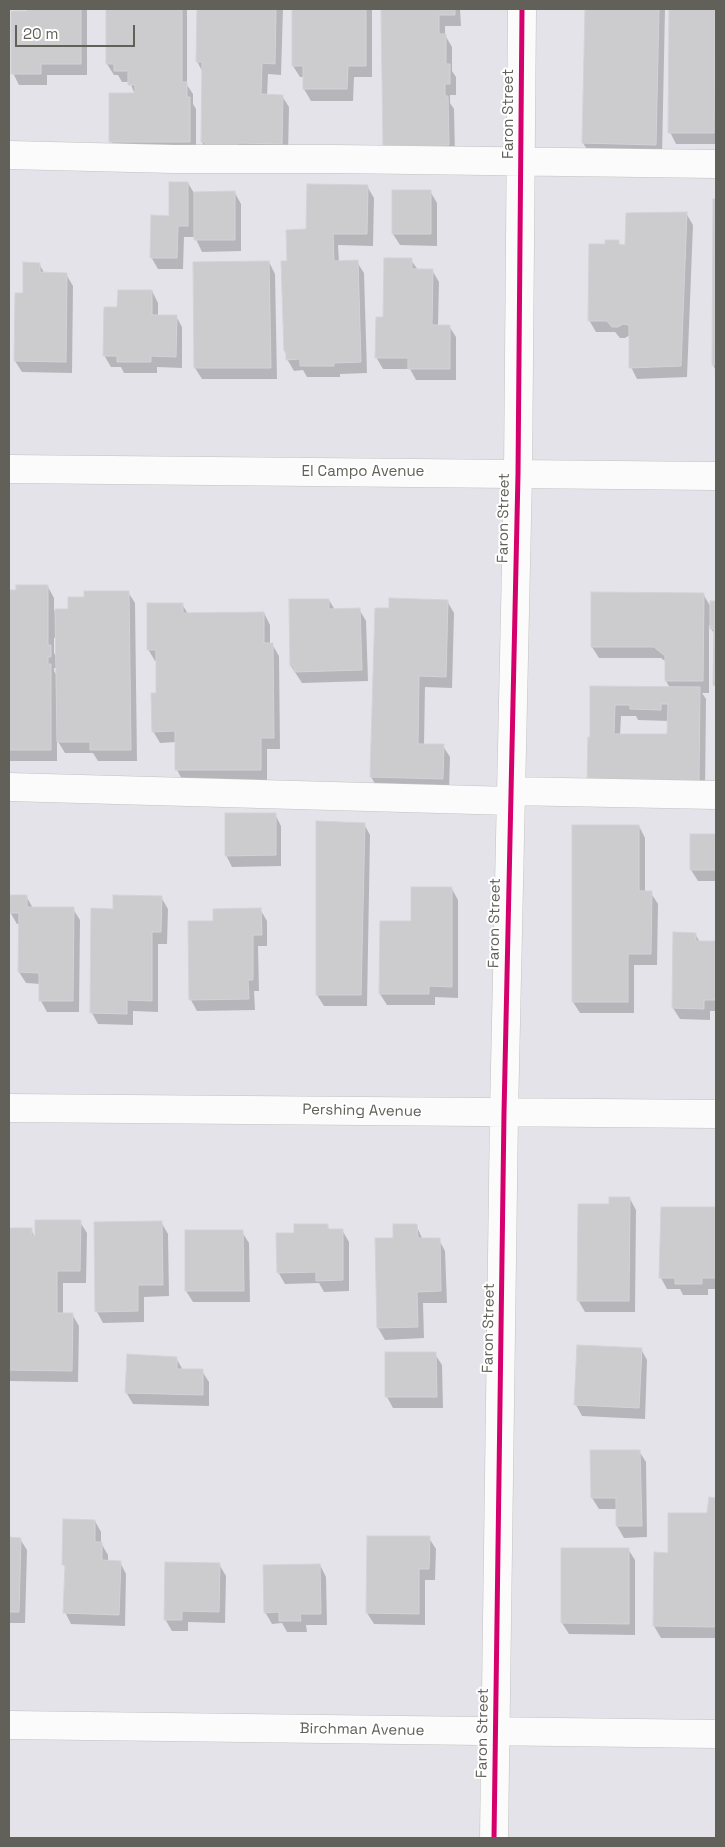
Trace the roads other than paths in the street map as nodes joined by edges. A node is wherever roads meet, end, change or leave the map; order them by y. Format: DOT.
graph roads {
  1 [pos="522,9"];
  2 [pos="9,155"];
  3 [pos="521,162"];
  4 [pos="716,164"];
  5 [pos="9,469"];
  6 [pos="518,474"];
  7 [pos="716,476"];
  8 [pos="9,787"];
  9 [pos="716,795"];
  10 [pos="511,796"];
  11 [pos="9,1108"];
  12 [pos="504,1112"];
  13 [pos="716,1114"];
  14 [pos="9,1725"];
  15 [pos="496,1732"];
  16 [pos="716,1734"];
  17 [pos="494,1838"];
  1 -- 3 [label="street, Faron Street"];
  2 -- 3 [label="street"];
  3 -- 4 [label="street"];
  3 -- 6 [label="street, Faron Street"];
  5 -- 6 [label="street, El Campo Avenue"];
  6 -- 7 [label="street, El Campo Avenue"];
  6 -- 10 [label="street, Faron Street"];
  8 -- 10 [label="street"];
  9 -- 10 [label="street"];
  10 -- 12 [label="street, Faron Street"];
  11 -- 12 [label="street, Pershing Avenue"];
  12 -- 13 [label="street, Pershing Avenue"];
  12 -- 15 [label="street, Faron Street"];
  14 -- 15 [label="street, Birchman Avenue"];
  15 -- 16 [label="street, Birchman Avenue"];
  15 -- 17 [label="street, Faron Street"];
}
